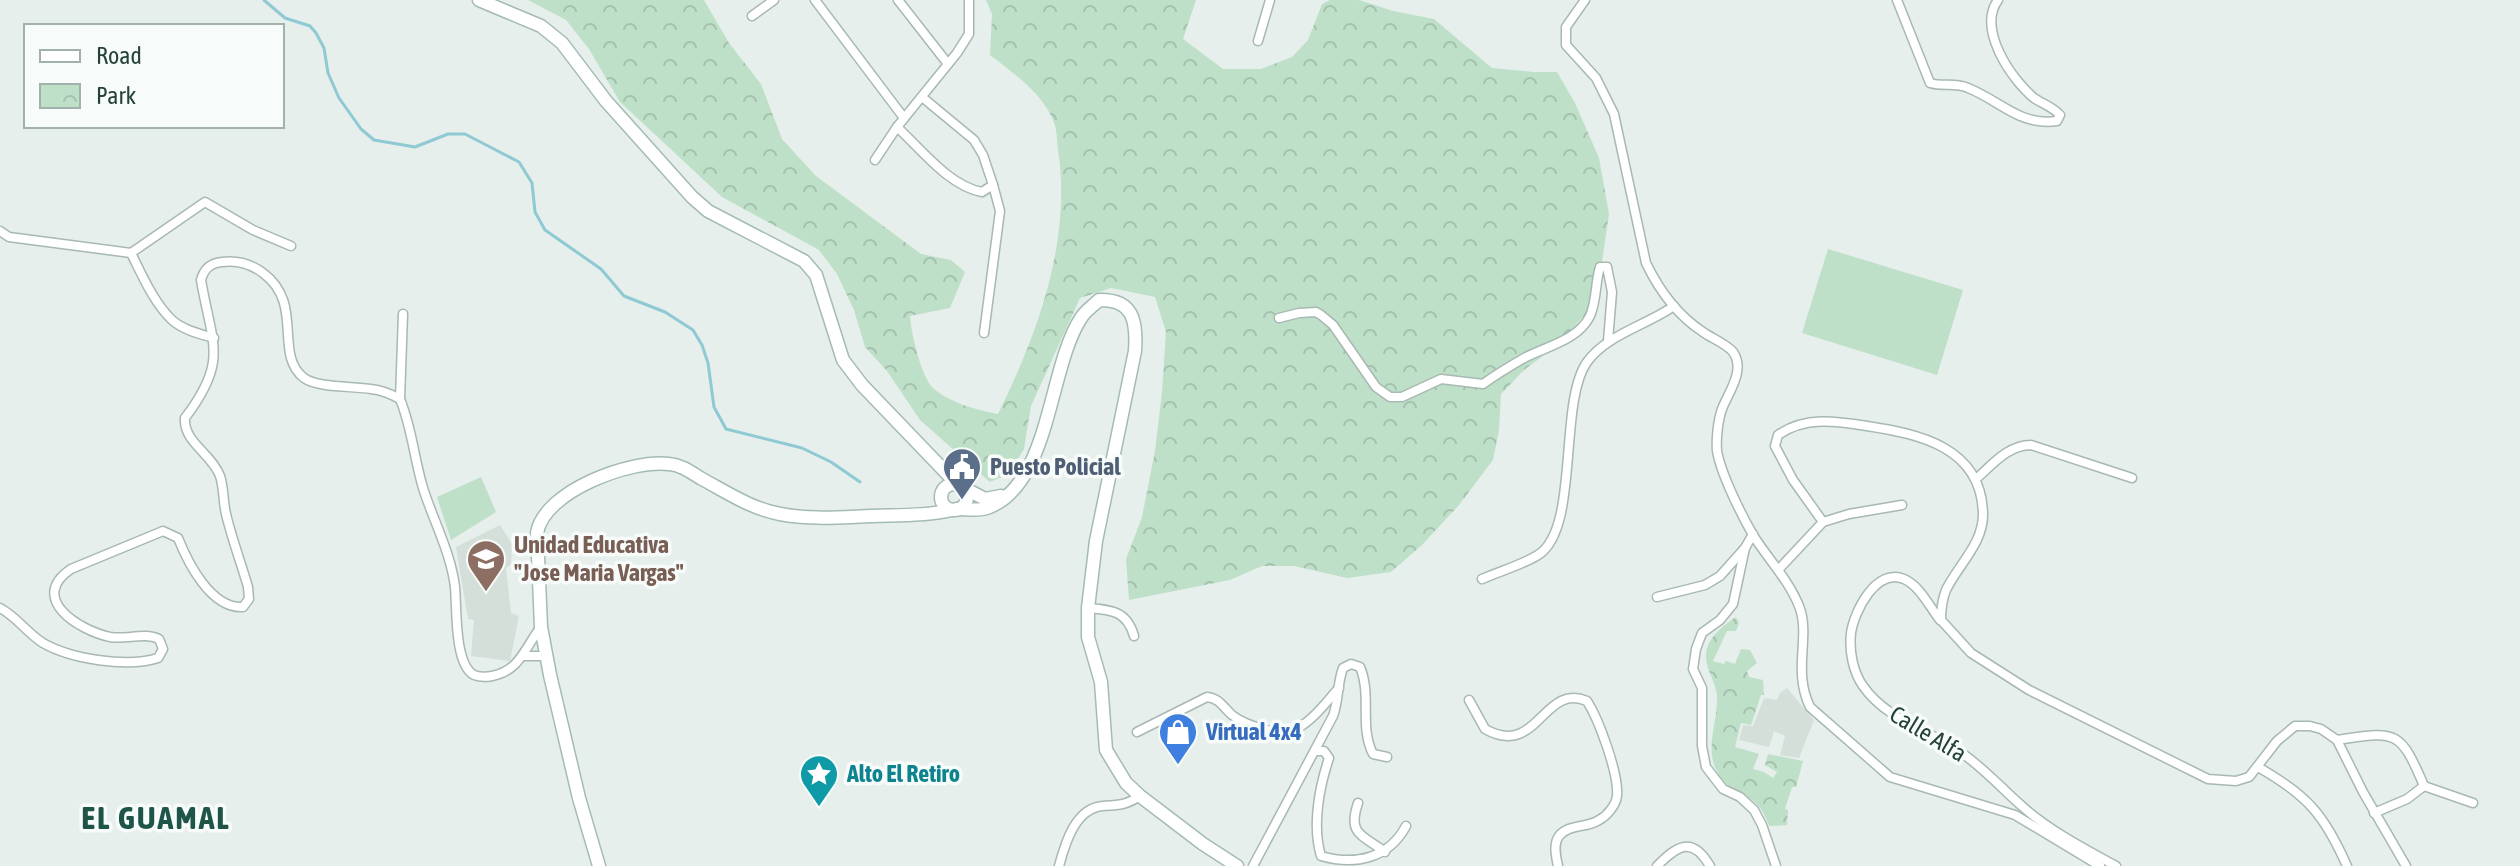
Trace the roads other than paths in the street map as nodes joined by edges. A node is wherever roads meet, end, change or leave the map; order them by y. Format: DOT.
graph roads {
  1 [pos="479,0"];
  2 [pos="774,0"];
  3 [pos="815,0"];
  4 [pos="898,0"];
  5 [pos="969,0"];
  6 [pos="1270,0"];
  7 [pos="1585,0"];
  8 [pos="1897,0"];
  9 [pos="1998,0"];
  10 [pos="752,16"];
  11 [pos="1258,41"];
  12 [pos="948,64"];
  13 [pos="922,97"];
  14 [pos="904,118"];
  15 [pos="897,127"];
  16 [pos="875,160"];
  17 [pos="993,185"];
  18 [pos="0,231"];
  19 [pos="291,246"];
  20 [pos="131,253"];
  21 [pos="1674,306"];
  22 [pos="403,314"];
  23 [pos="1279,318"];
  24 [pos="984,333"];
  25 [pos="214,338"];
  26 [pos="1608,341"];
  27 [pos="400,399"];
  28 [pos="942,466"];
  29 [pos="2132,478"];
  30 [pos="1976,479"];
  31 [pos="960,486"];
  32 [pos="942,492"];
  33 [pos="1008,494"];
  34 [pos="1902,505"];
  35 [pos="954,510"];
  36 [pos="902,515"];
  37 [pos="1823,522"];
  38 [pos="1753,534"];
  39 [pos="1745,548"];
  40 [pos="1779,569"];
  41 [pos="1482,579"];
  42 [pos="1657,597"];
  43 [pos="0,608"];
  44 [pos="1088,608"];
  45 [pos="1941,620"];
  46 [pos="541,627"];
  47 [pos="1134,636"];
  48 [pos="524,656"];
  49 [pos="546,656"];
  50 [pos="1339,687"];
  51 [pos="1469,700"];
  52 [pos="1137,732"];
  53 [pos="2337,740"];
  54 [pos="1316,751"];
  55 [pos="1387,757"];
  56 [pos="2258,767"];
  57 [pos="2424,786"];
  58 [pos="1140,796"];
  59 [pos="1358,803"];
  60 [pos="2473,803"];
  61 [pos="2374,813"];
  62 [pos="1406,826"];
  63 [pos="1385,852"];
  64 [pos="599,866"];
  65 [pos="1059,866"];
  66 [pos="1237,866"];
  67 [pos="1253,866"];
  68 [pos="1558,866"];
  69 [pos="1657,866"];
  70 [pos="1710,866"];
  71 [pos="1776,866"];
  72 [pos="2100,866"];
  73 [pos="2116,866"];
  74 [pos="2347,866"];
  75 [pos="2406,866"];
  1 -- 28 [label="street"];
  2 -- 10 [label="street"];
  3 -- 14 [label="street"];
  4 -- 12 [label="street"];
  5 -- 12 [label="street"];
  6 -- 11 [label="street"];
  7 -- 21 [label="street"];
  8 -- 9 [label="street"];
  12 -- 13 [label="street"];
  13 -- 14 [label="street"];
  13 -- 17 [label="street"];
  14 -- 15 [label="street"];
  15 -- 16 [label="street"];
  15 -- 17 [label="street"];
  17 -- 24 [label="street"];
  18 -- 20 [label="street"];
  19 -- 20 [label="street"];
  20 -- 25 [label="street"];
  21 -- 26 [label="street"];
  21 -- 38 [label="street"];
  22 -- 27 [label="street"];
  23 -- 26 [label="street"];
  25 -- 27 [label="street"];
  25 -- 43 [label="street"];
  26 -- 41 [label="street"];
  27 -- 48 [label="street"];
  28 -- 31 [label="street"];
  28 -- 32 [label="street"];
  29 -- 30 [label="street"];
  30 -- 37 [label="street"];
  30 -- 45 [label="street"];
  31 -- 32 [label="street"];
  31 -- 33 [label="street"];
  31 -- 35 [label="street"];
  32 -- 35 [label="street"];
  32 -- 36 [label="street"];
  33 -- 35 [label="street"];
  33 -- 44 [label="street"];
  34 -- 37 [label="street"];
  35 -- 36 [label="street"];
  36 -- 46 [label="street"];
  37 -- 40 [label="street"];
  38 -- 39 [label="street"];
  38 -- 40 [label="street"];
  39 -- 42 [label="street"];
  39 -- 71 [label="street"];
  40 -- 72 [label="street"];
  44 -- 47 [label="street"];
  44 -- 58 [label="street"];
  45 -- 56 [label="street"];
  45 -- 73 [label="street, Calle Alfa"];
  46 -- 48 [label="street"];
  46 -- 49 [label="street"];
  48 -- 49 [label="street"];
  49 -- 64 [label="street"];
  50 -- 52 [label="street"];
  50 -- 54 [label="street"];
  50 -- 55 [label="street"];
  51 -- 68 [label="street"];
  53 -- 56 [label="street"];
  53 -- 57 [label="street"];
  53 -- 61 [label="street"];
  54 -- 63 [label="street"];
  54 -- 67 [label="street"];
  56 -- 74 [label="street"];
  57 -- 60 [label="street"];
  57 -- 61 [label="street"];
  58 -- 65 [label="street"];
  58 -- 66 [label="street"];
  59 -- 63 [label="street"];
  61 -- 75 [label="street"];
  62 -- 63 [label="street"];
  69 -- 70 [label="street"];
}
